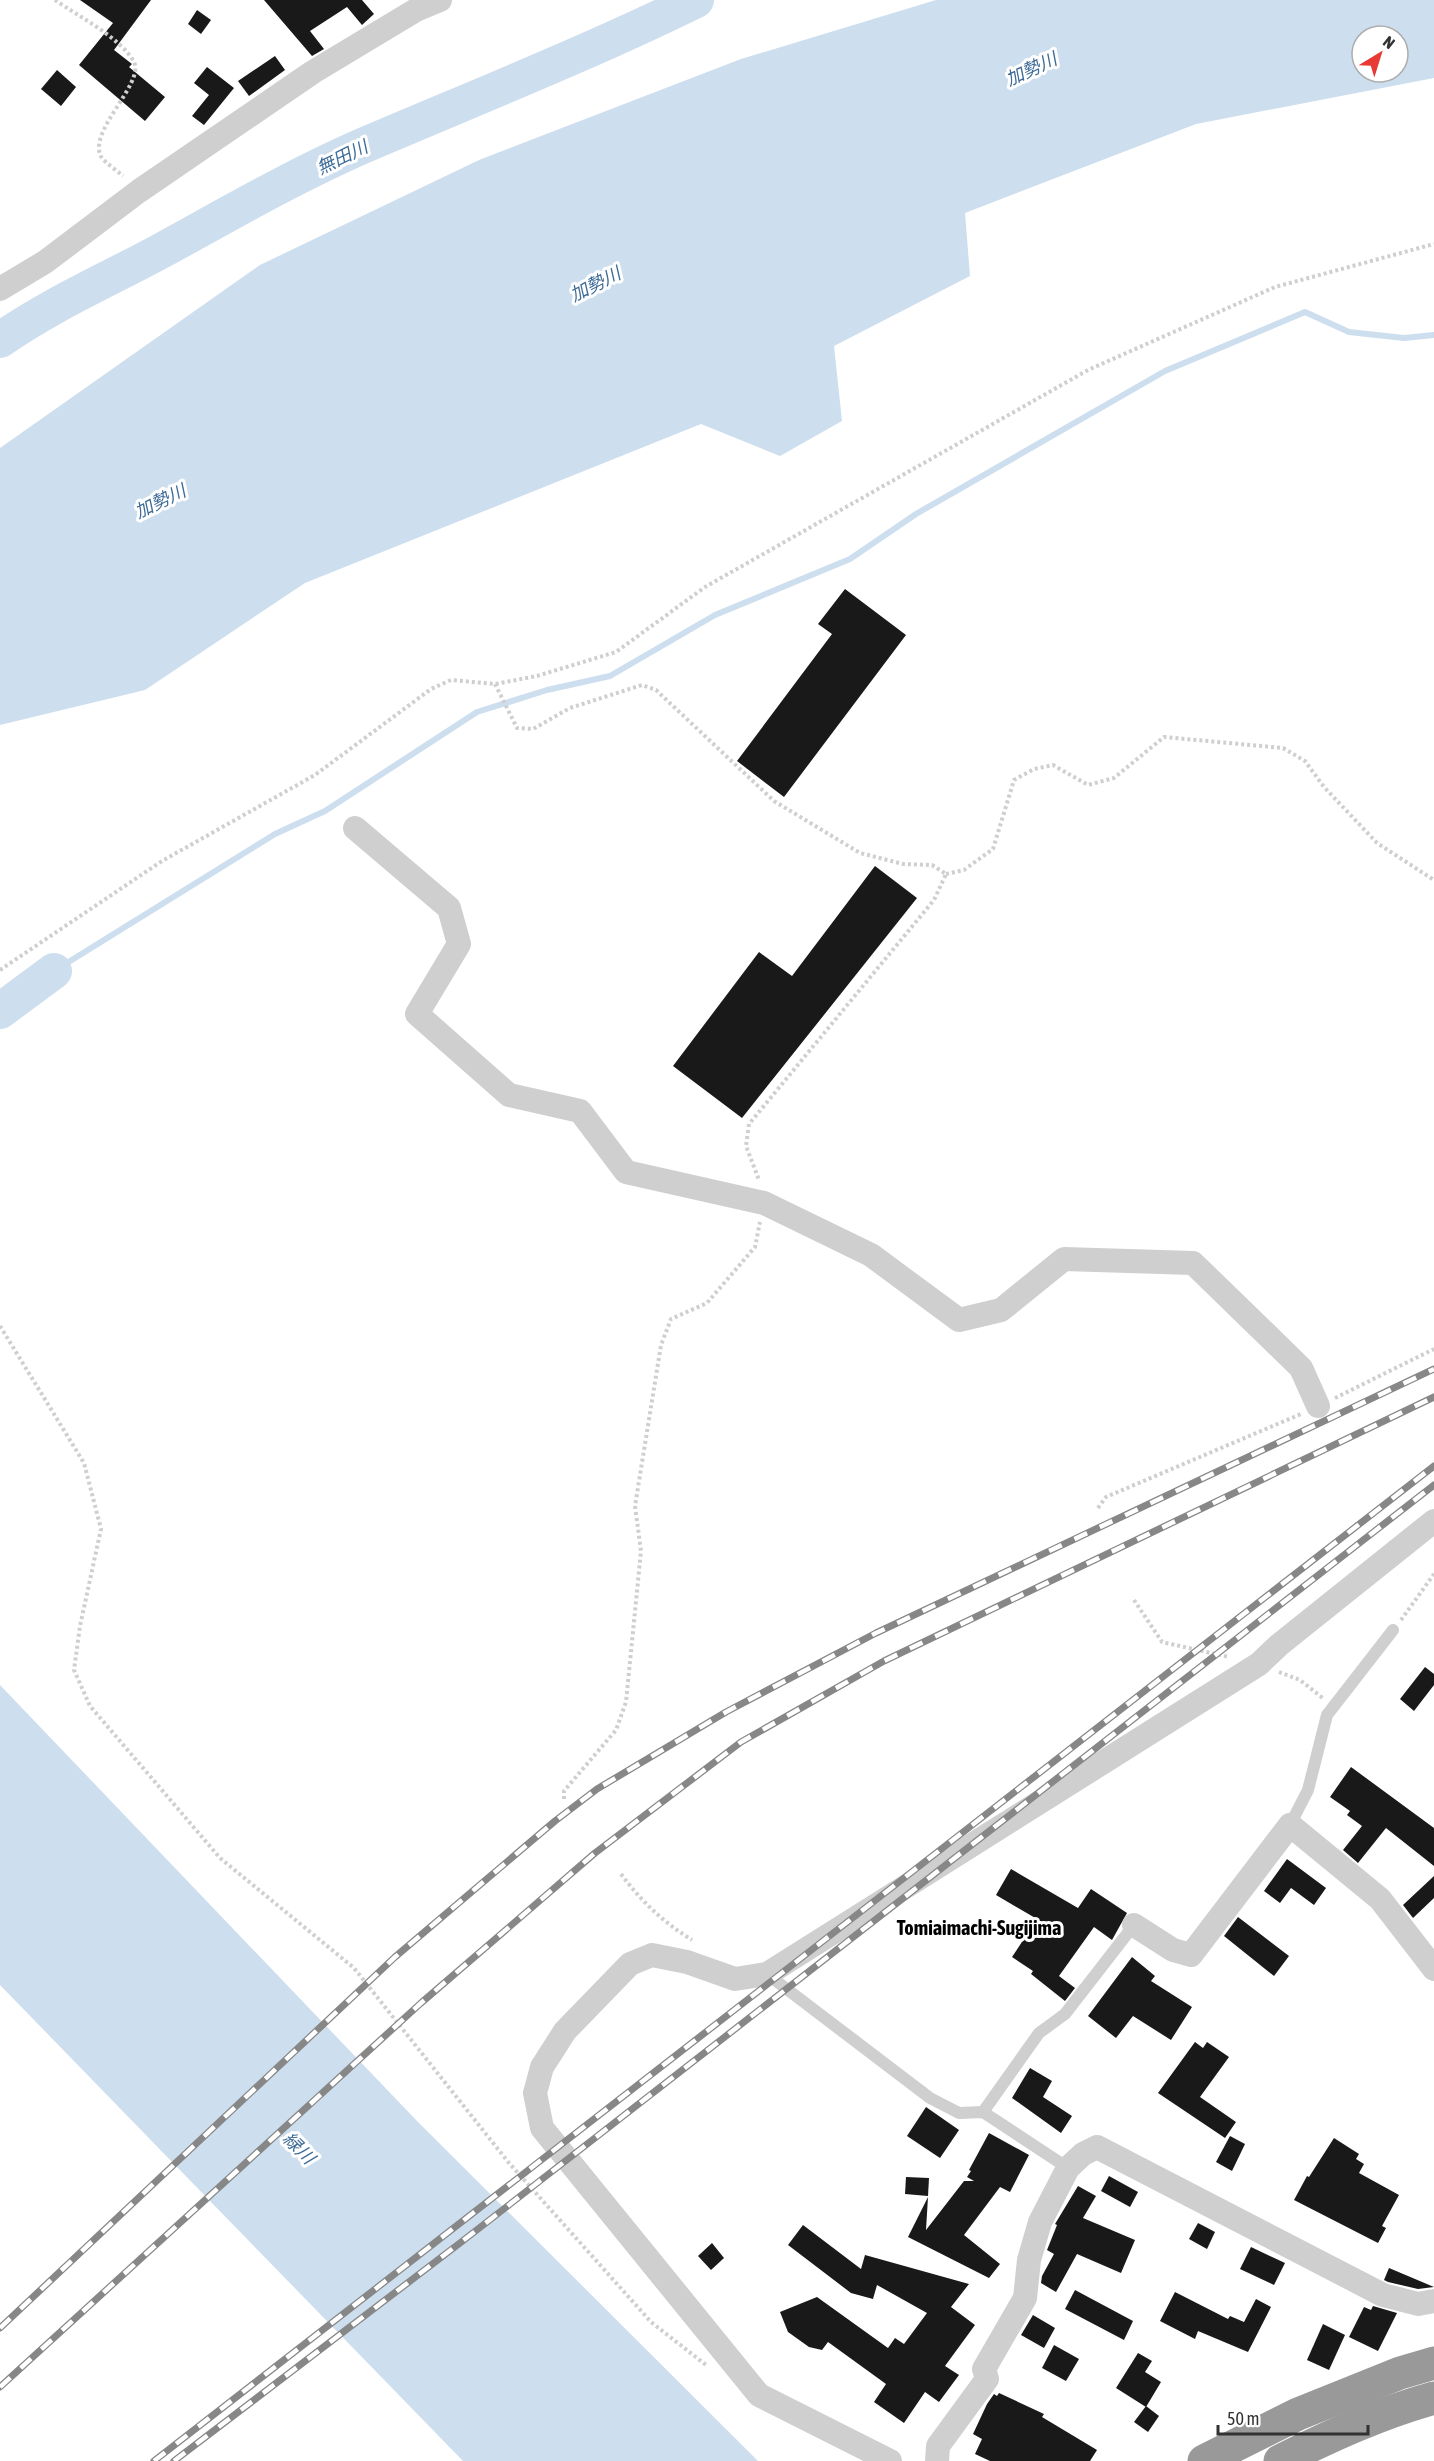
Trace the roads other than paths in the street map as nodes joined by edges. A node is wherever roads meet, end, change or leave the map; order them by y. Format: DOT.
graph roads {
  1 [pos="440,0"];
  2 [pos="0,290"];
  3 [pos="355,828"];
  4 [pos="1318,1406"];
  5 [pos="1434,1521"];
  6 [pos="1394,1630"];
  7 [pos="1290,1825"];
  8 [pos="1134,1925"];
  9 [pos="1434,1970"];
  10 [pos="767,1974"];
  11 [pos="983,2112"];
  12 [pos="1068,2168"];
  13 [pos="1434,2301"];
  14 [pos="1434,2363"];
  15 [pos="1434,2398"];
  16 [pos="890,2461"];
  17 [pos="937,2461"];
  18 [pos="1204,2461"];
  19 [pos="1280,2461"];
  1 -- 2 [label="street"];
  3 -- 4 [label="street"];
  5 -- 10 [label="street"];
  6 -- 7 [label="lane"];
  7 -- 8 [label="street"];
  7 -- 9 [label="street"];
  8 -- 11 [label="lane"];
  10 -- 11 [label="lane"];
  10 -- 16 [label="street"];
  11 -- 12 [label="lane"];
  12 -- 13 [label="street"];
  12 -- 17 [label="street"];
  14 -- 18 [label="highway"];
  15 -- 19 [label="highway"];
}
